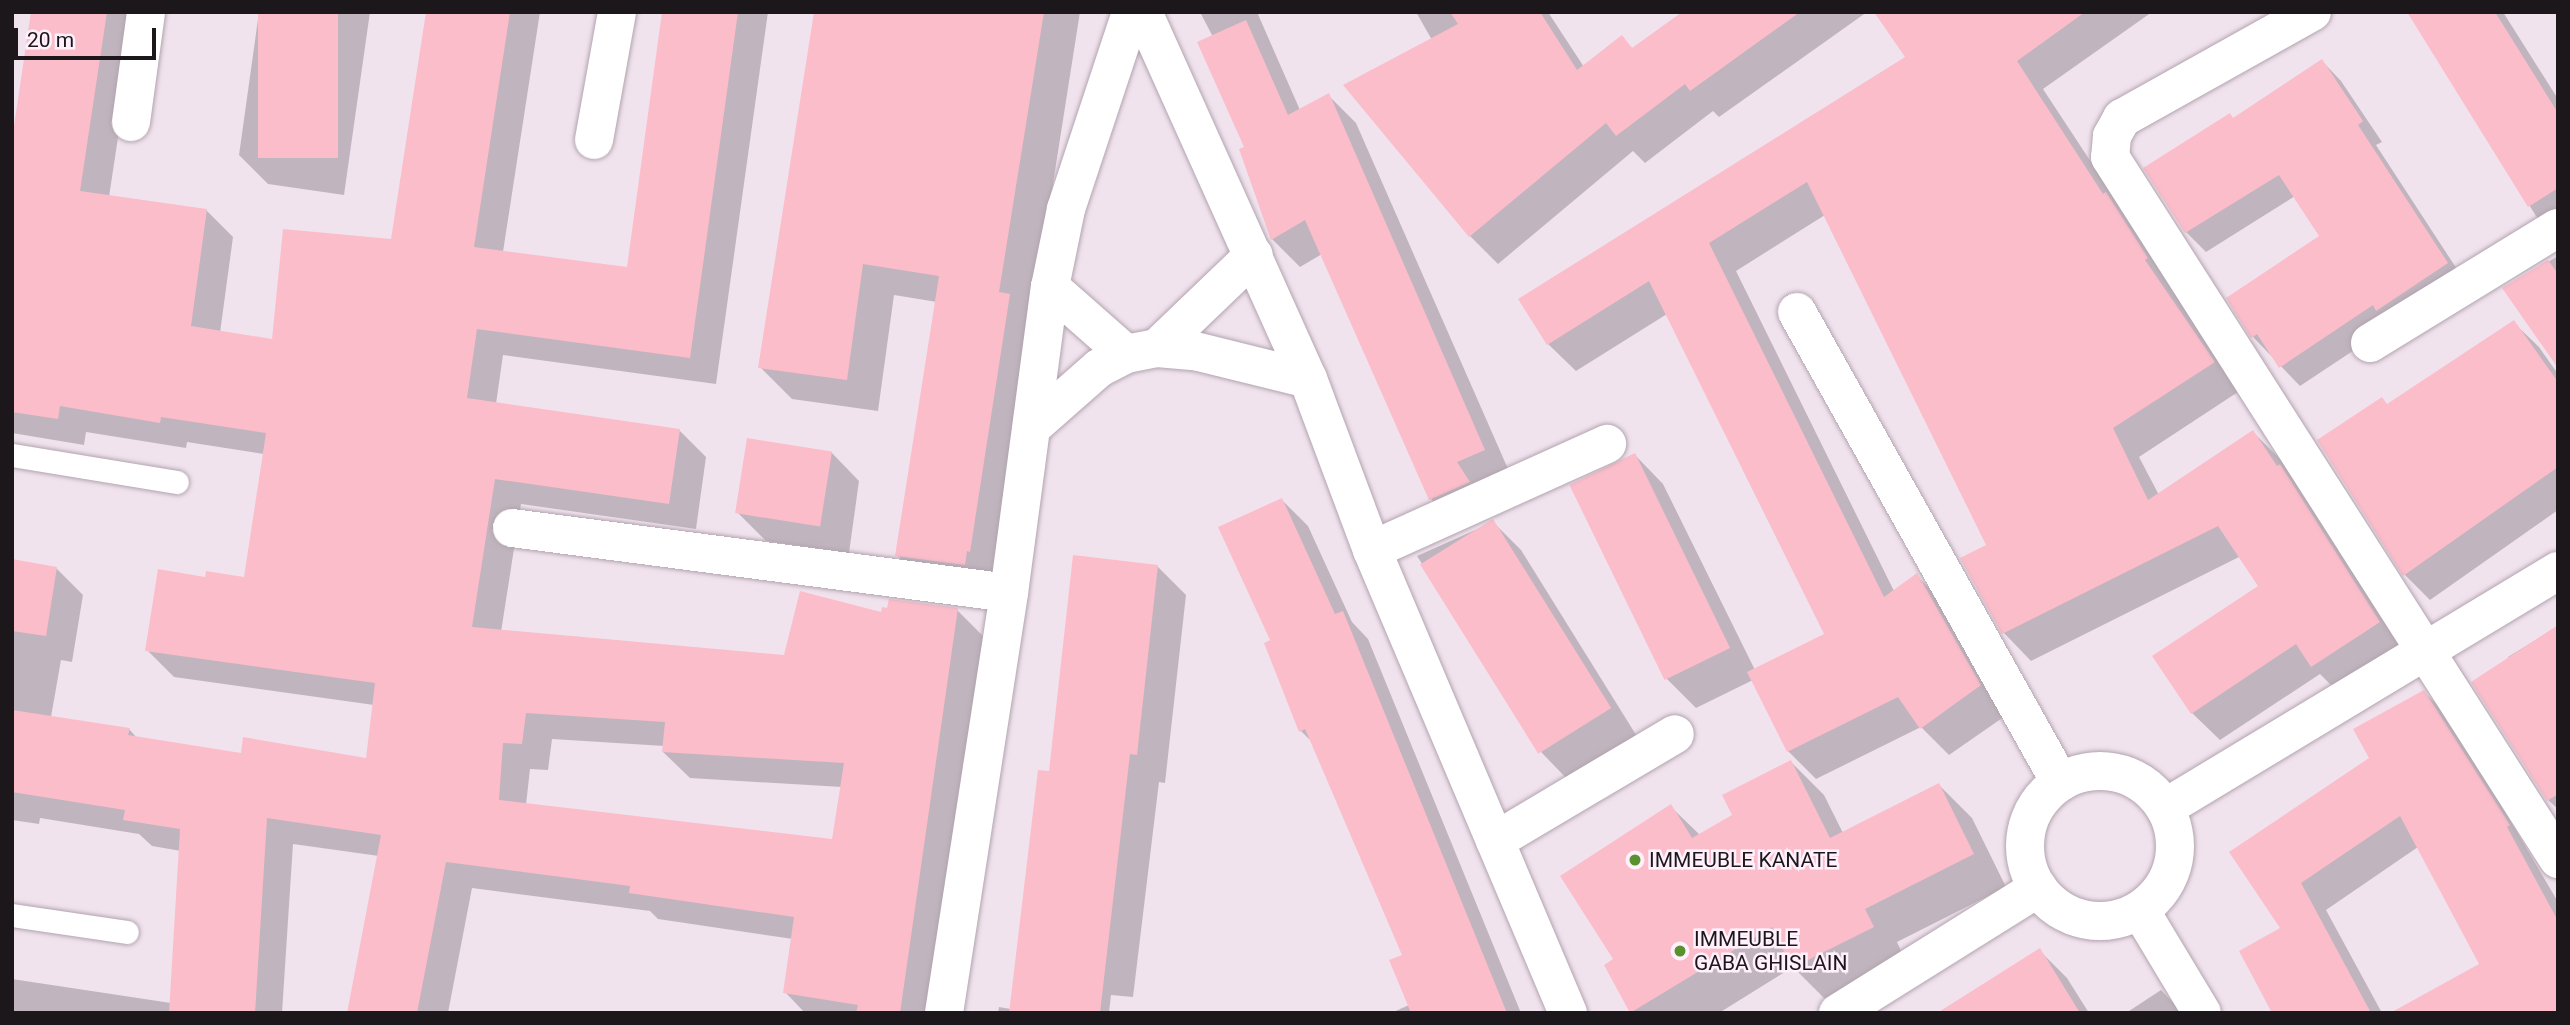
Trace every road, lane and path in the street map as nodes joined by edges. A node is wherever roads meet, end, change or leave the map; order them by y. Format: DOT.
graph roads {
  1 [pos="146,12"];
  2 [pos="617,12"];
  3 [pos="1130,12"];
  4 [pos="1143,12"];
  5 [pos="2312,12"];
  6 [pos="131,122"];
  7 [pos="594,140"];
  8 [pos="2558,228"];
  9 [pos="1254,256"];
  10 [pos="1050,287"];
  11 [pos="1797,312"];
  12 [pos="2370,343"];
  13 [pos="1141,351"];
  14 [pos="1308,379"];
  15 [pos="1032,427"];
  16 [pos="1607,444"];
  17 [pos="12,455"];
  18 [pos="177,482"];
  19 [pos="512,528"];
  20 [pos="1372,550"];
  21 [pos="2558,571"];
  22 [pos="1009,593"];
  23 [pos="2424,654"];
  24 [pos="1675,734"];
  25 [pos="2060,782"];
  26 [pos="2165,808"];
  27 [pos="1495,841"];
  28 [pos="2558,859"];
  29 [pos="2038,888"];
  30 [pos="2140,910"];
  31 [pos="12,915"];
  32 [pos="127,932"];
  33 [pos="944,1013"];
  34 [pos="1568,1013"];
  35 [pos="1838,1013"];
  36 [pos="2202,1013"];
  1 -- 6 [label="street"];
  2 -- 7 [label="street"];
  3 -- 10 [label="street"];
  4 -- 9 [label="street"];
  5 -- 23 [label="street"];
  8 -- 12 [label="street"];
  9 -- 13 [label="street"];
  9 -- 14 [label="street"];
  10 -- 13 [label="street"];
  10 -- 15 [label="street"];
  11 -- 25 [label="street"];
  13 -- 14 [label="street"];
  13 -- 15 [label="street"];
  14 -- 20 [label="street"];
  15 -- 22 [label="street"];
  16 -- 20 [label="street"];
  17 -- 18 [label="lane"];
  19 -- 22 [label="street"];
  20 -- 27 [label="street"];
  21 -- 23 [label="street"];
  22 -- 33 [label="street"];
  23 -- 26 [label="street"];
  23 -- 28 [label="street"];
  24 -- 27 [label="street"];
  25 -- 26 [label="street"];
  25 -- 29 [label="street"];
  26 -- 30 [label="street"];
  27 -- 34 [label="street"];
  29 -- 30 [label="street"];
  29 -- 35 [label="street"];
  30 -- 36 [label="street"];
  31 -- 32 [label="lane"];
}
